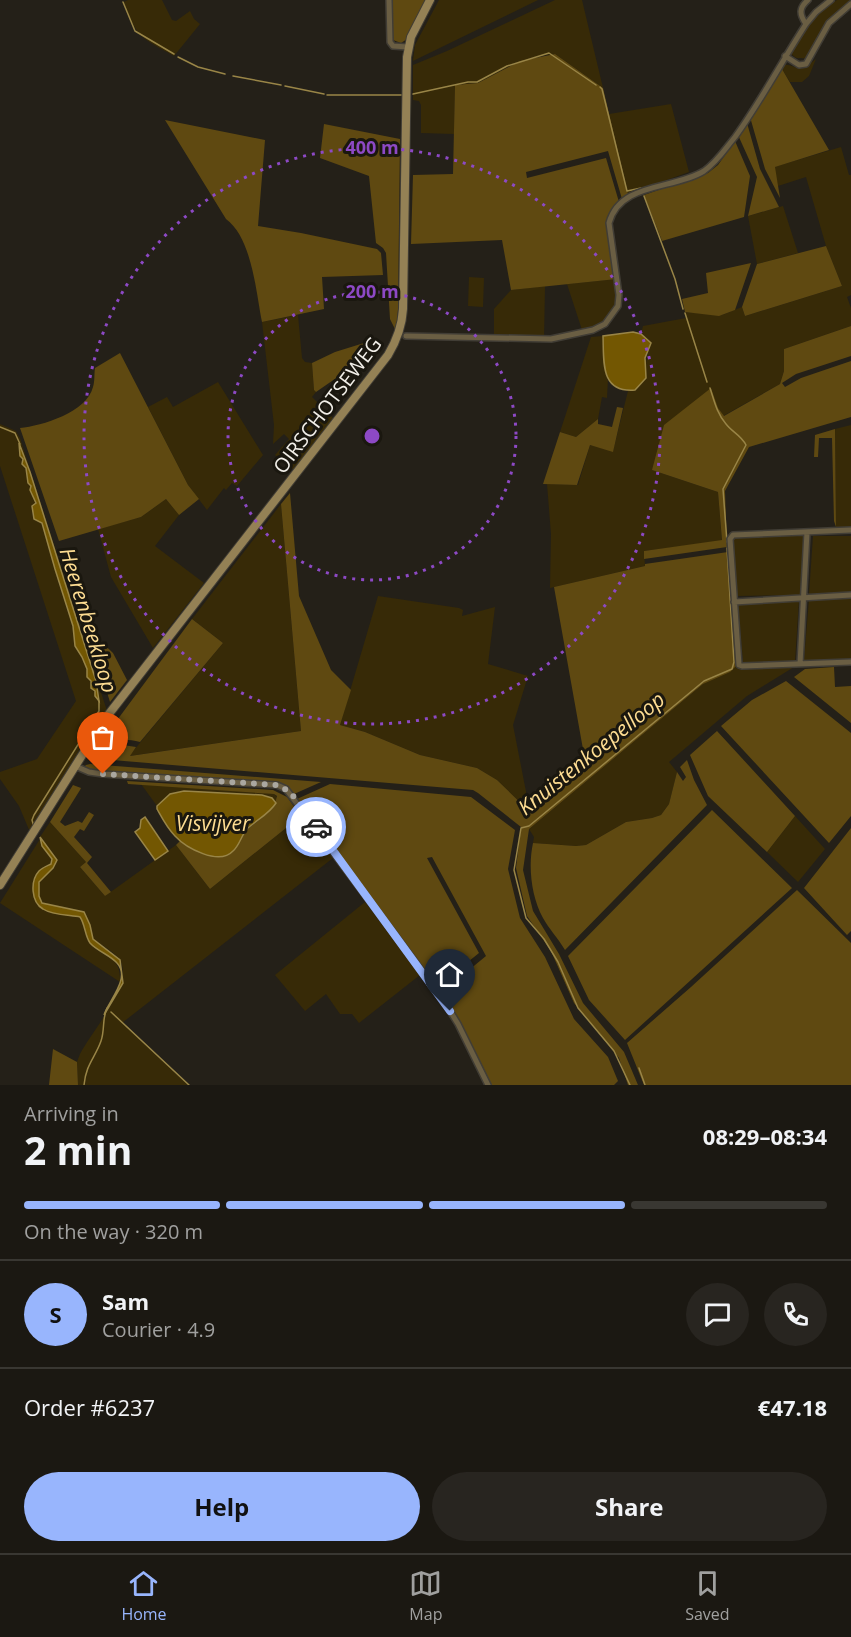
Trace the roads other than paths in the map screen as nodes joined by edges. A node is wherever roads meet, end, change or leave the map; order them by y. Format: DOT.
graph roads {
  1 [pos="389,0"];
  2 [pos="430,0"];
  3 [pos="808,0"];
  4 [pos="831,0"];
  5 [pos="851,4"];
  6 [pos="806,24"];
  7 [pos="408,47"];
  8 [pos="785,56"];
  9 [pos="403,336"];
  10 [pos="851,530"];
  11 [pos="807,532"];
  12 [pos="851,596"];
  13 [pos="804,598"];
  14 [pos="734,602"];
  15 [pos="851,662"];
  16 [pos="800,664"];
  17 [pos="75,766"];
  18 [pos="0,885"];
  19 [pos="488,1085"];
  1 -- 7 [label="street"];
  2 -- 7 [label="street, OIRSCHOTSEWEG"];
  3 -- 6 [label="street"];
  4 -- 6 [label="street"];
  5 -- 8 [label="street"];
  6 -- 8 [label="street"];
  7 -- 9 [label="street, OIRSCHOTSEWEG"];
  8 -- 9 [label="street"];
  9 -- 17 [label="street, OIRSCHOTSEWEG"];
  10 -- 11 [label="street"];
  11 -- 13 [label="street"];
  11 -- 14 [label="street"];
  12 -- 13 [label="street"];
  13 -- 14 [label="street"];
  13 -- 16 [label="street"];
  14 -- 16 [label="street"];
  15 -- 16 [label="street"];
  17 -- 18 [label="street, OIRSCHOTSEWEG"];
  17 -- 19 [label="street"];
}
